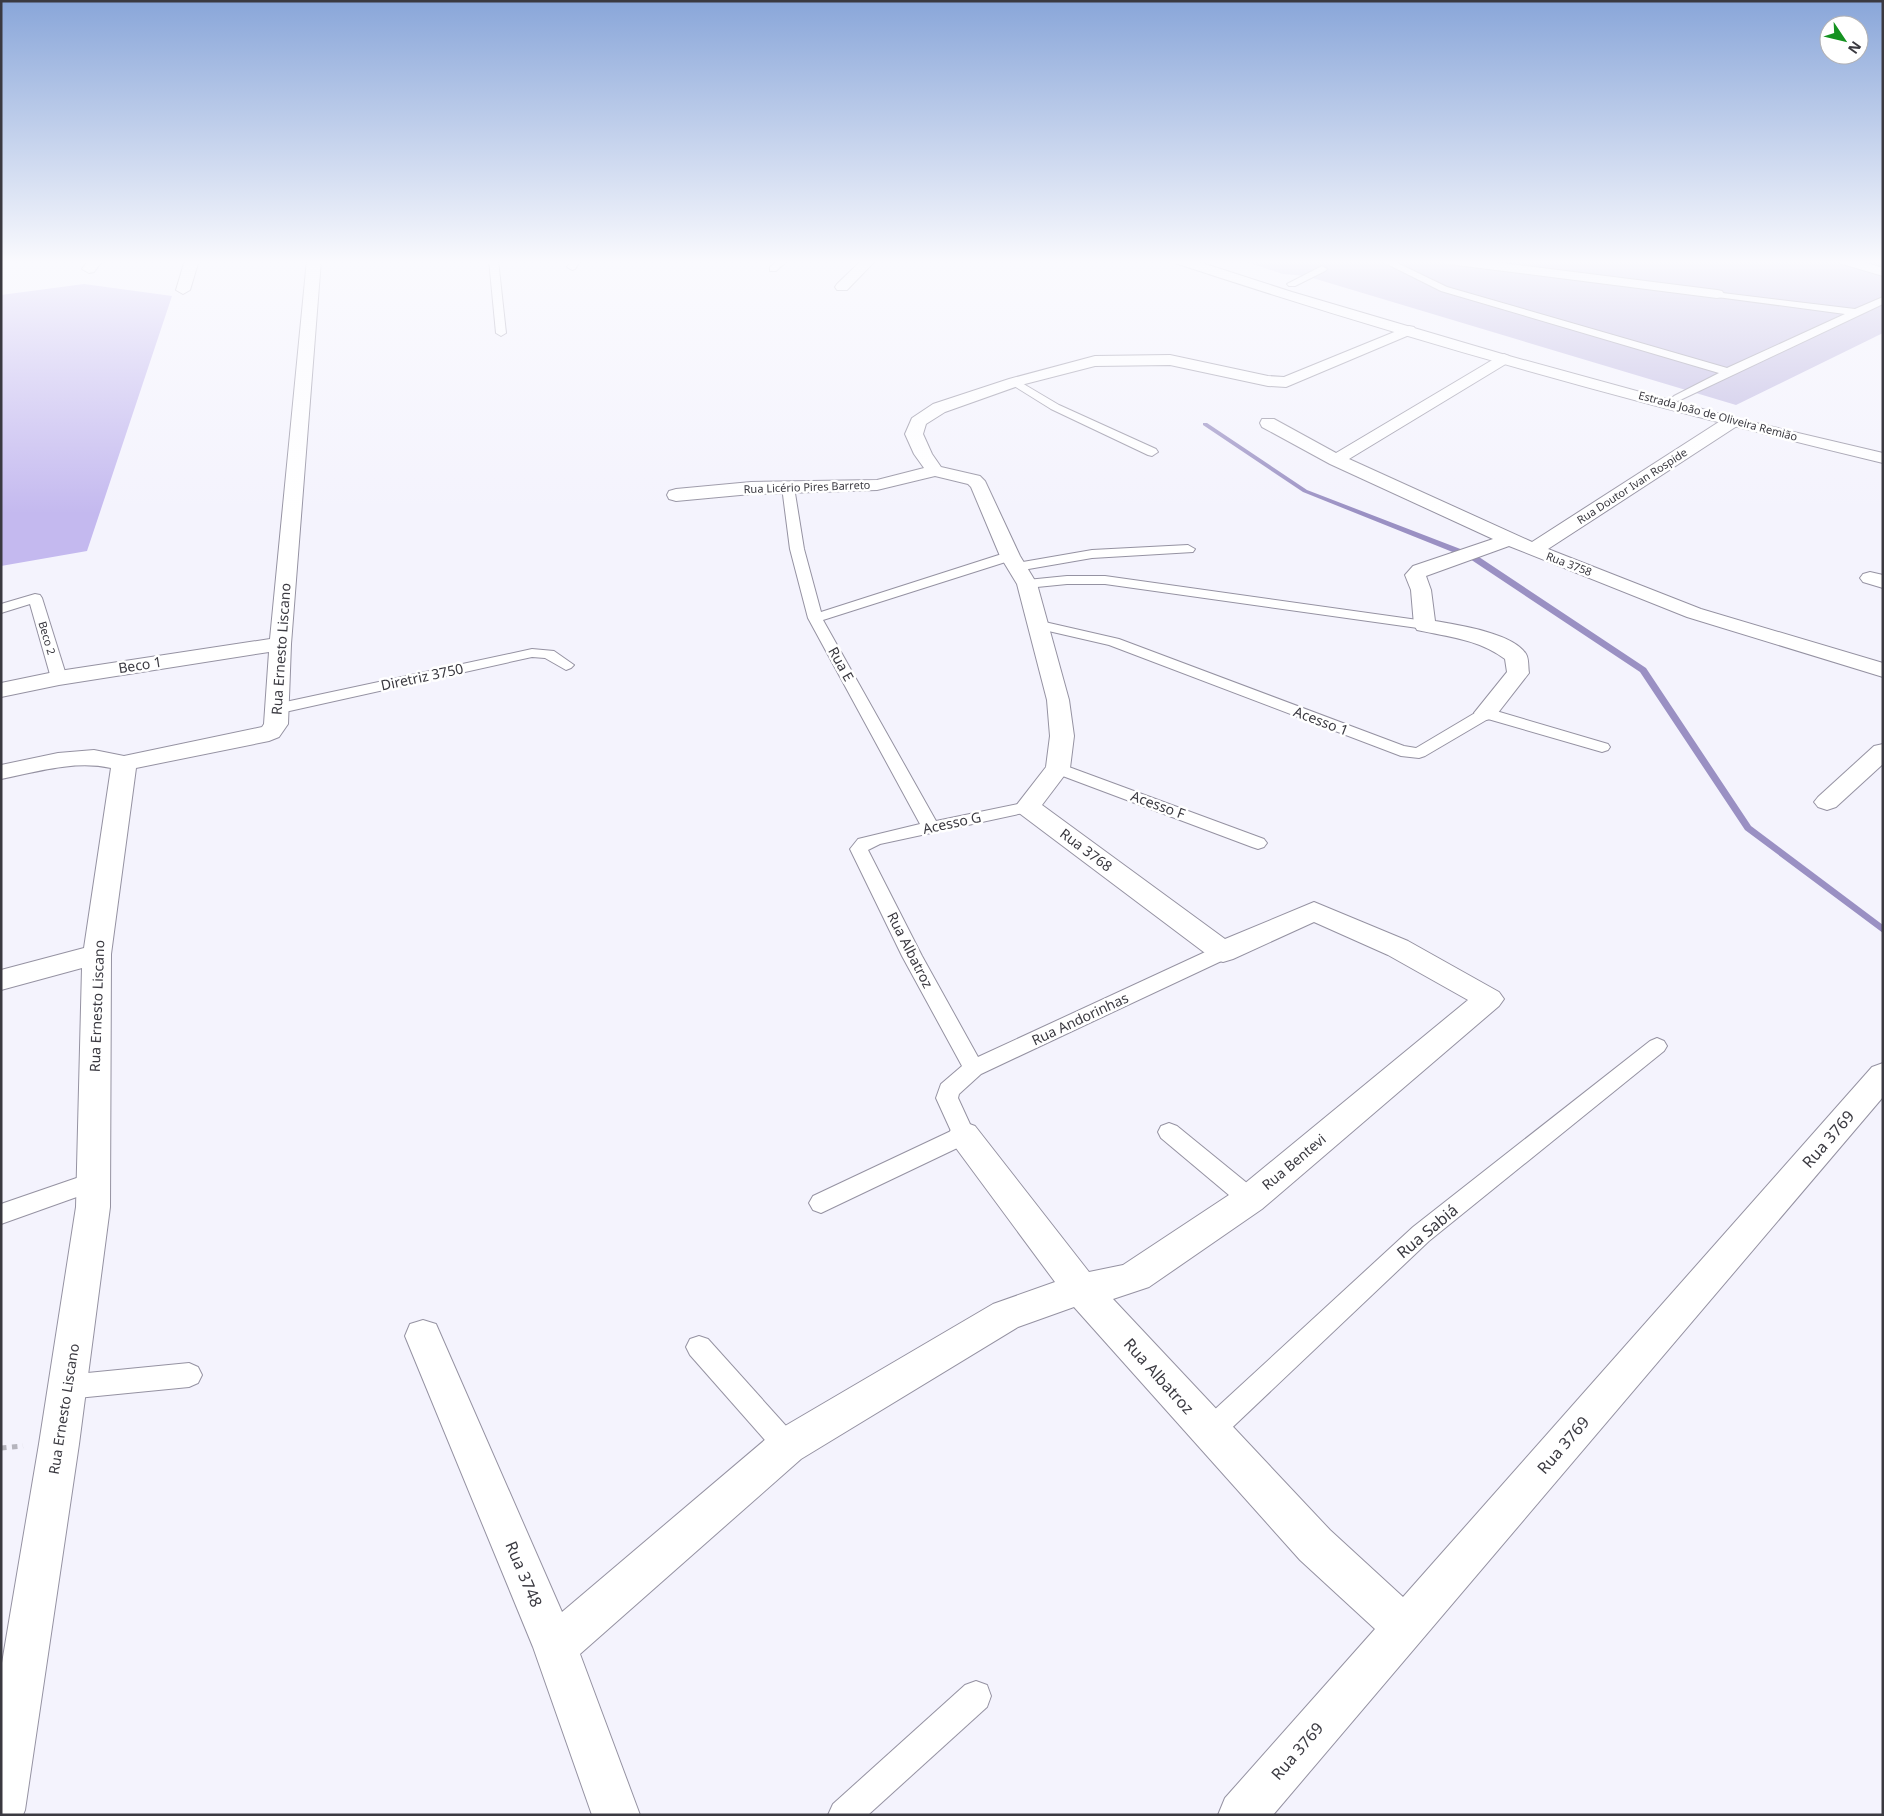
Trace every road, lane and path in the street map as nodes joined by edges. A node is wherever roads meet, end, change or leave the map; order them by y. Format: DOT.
graph roads {
  1 [pos="306,345"];
  2 [pos="1374,345"];
  3 [pos="1459,345"];
  4 [pos="1489,345"];
  5 [pos="1635,345"];
  6 [pos="1786,345"];
  7 [pos="1504,358"];
  8 [pos="1728,372"];
  9 [pos="1015,382"];
  10 [pos="1678,398"];
  11 [pos="1731,422"];
  12 [pos="1268,423"];
  13 [pos="1883,449"];
  14 [pos="1152,452"];
  15 [pos="1883,458"];
  16 [pos="1336,460"];
  17 [pos="935,471"];
  18 [pos="788,487"];
  19 [pos="676,495"];
  20 [pos="1509,539"];
  21 [pos="1188,549"];
  22 [pos="1533,550"];
  23 [pos="1018,569"];
  24 [pos="1,609"];
  25 [pos="815,618"];
  26 [pos="1036,624"];
  27 [pos="1425,625"];
  28 [pos="280,644"];
  29 [pos="566,665"];
  30 [pos="1883,670"];
  31 [pos="59,678"];
  32 [pos="1,690"];
  33 [pos="276,709"];
  34 [pos="1486,713"];
  35 [pos="1602,747"];
  36 [pos="1883,751"];
  37 [pos="124,763"];
  38 [pos="1058,768"];
  39 [pos="1,772"];
  40 [pos="1827,802"];
  41 [pos="1028,807"];
  42 [pos="931,828"];
  43 [pos="876,839"];
  44 [pos="1258,843"];
  45 [pos="1223,952"];
  46 [pos="97,954"];
  47 [pos="1,980"];
  48 [pos="1657,1046"];
  49 [pos="974,1068"];
  50 [pos="1883,1076"];
  51 [pos="947,1098"];
  52 [pos="1169,1132"];
  53 [pos="964,1135"];
  54 [pos="94,1181"];
  55 [pos="1250,1199"];
  56 [pos="821,1203"];
  57 [pos="1,1214"];
  58 [pos="1080,1289"];
  59 [pos="423,1336"];
  60 [pos="699,1347"];
  61 [pos="189,1375"];
  62 [pos="67,1387"];
  63 [pos="1209,1432"];
  64 [pos="787,1446"];
  65 [pos="1405,1627"];
  66 [pos="555,1647"];
  67 [pos="976,1696"];
  68 [pos="1,1810"];
  69 [pos="616,1815"];
  70 [pos="844,1815"];
  71 [pos="1242,1815"];
  1 -- 28 [label="street, Rua Ernesto Liscano"];
  2 -- 9 [label="street"];
  3 -- 7 [label="street, Estrada João de Oliveira Remião"];
  4 -- 10 [label="street, Estrada João de Oliveira Remião"];
  5 -- 8 [label="lane"];
  6 -- 8 [label="lane"];
  7 -- 11 [label="street, Estrada João de Oliveira Remião"];
  7 -- 16 [label="street"];
  8 -- 10 [label="lane"];
  9 -- 14 [label="lane"];
  9 -- 17 [label="street"];
  10 -- 13 [label="street, Estrada João de Oliveira Remião"];
  11 -- 15 [label="street, Estrada João de Oliveira Remião"];
  11 -- 22 [label="street, Rua Doutor Ivan Rospide"];
  12 -- 16 [label="street, Rua 3758"];
  16 -- 20 [label="street, Rua 3758"];
  17 -- 18 [label="street, Rua Licério Pires Barreto"];
  17 -- 23 [label="street"];
  18 -- 19 [label="street, Rua Licério Pires Barreto"];
  18 -- 25 [label="lane, Rua E"];
  20 -- 22 [label="street, Rua 3758"];
  20 -- 27 [label="street"];
  21 -- 23 [label="lane"];
  22 -- 30 [label="street, Rua 3758"];
  23 -- 25 [label="lane"];
  23 -- 26 [label="street"];
  23 -- 27 [label="lane"];
  24 -- 31 [label="lane, Beco 2"];
  25 -- 42 [label="lane, Rua E"];
  26 -- 34 [label="lane, Acesso 1"];
  26 -- 38 [label="street"];
  27 -- 34 [label="street"];
  28 -- 31 [label="street, Beco 1"];
  28 -- 33 [label="street, Rua Ernesto Liscano"];
  29 -- 33 [label="lane, Diretriz 3750"];
  31 -- 32 [label="street, Beco 1"];
  33 -- 37 [label="street, Rua Ernesto Liscano"];
  34 -- 35 [label="lane"];
  36 -- 40 [label="street"];
  37 -- 39 [label="street"];
  37 -- 46 [label="street, Rua Ernesto Liscano"];
  38 -- 41 [label="street"];
  38 -- 44 [label="lane, Acesso F"];
  41 -- 42 [label="lane, Acesso G"];
  41 -- 45 [label="street, Rua 3768"];
  42 -- 43 [label="lane, Acesso G"];
  43 -- 49 [label="lane, Rua Albatroz"];
  45 -- 49 [label="lane, Rua Andorinhas"];
  45 -- 55 [label="street, Rua Bentevi"];
  46 -- 47 [label="street"];
  46 -- 54 [label="street, Rua Ernesto Liscano"];
  48 -- 63 [label="lane, Rua Sabiá"];
  49 -- 51 [label="lane, Rua Andorinhas"];
  50 -- 65 [label="street, Rua 3769"];
  51 -- 53 [label="lane, Rua Albatroz"];
  52 -- 55 [label="lane"];
  53 -- 56 [label="lane"];
  53 -- 58 [label="street, Rua Albatroz"];
  54 -- 57 [label="lane"];
  54 -- 62 [label="street, Rua Ernesto Liscano"];
  55 -- 58 [label="street, Rua Bentevi"];
  58 -- 63 [label="street, Rua Albatroz"];
  58 -- 64 [label="street, Rua Bentevi"];
  59 -- 66 [label="street, Rua 3748"];
  60 -- 64 [label="lane"];
  61 -- 62 [label="lane"];
  62 -- 68 [label="street, Rua Ernesto Liscano"];
  63 -- 65 [label="street, Rua Albatroz"];
  64 -- 66 [label="street, Rua Bentevi"];
  65 -- 71 [label="street, Rua 3769"];
  66 -- 69 [label="street, Rua 3748"];
  67 -- 70 [label="lane"];
}
